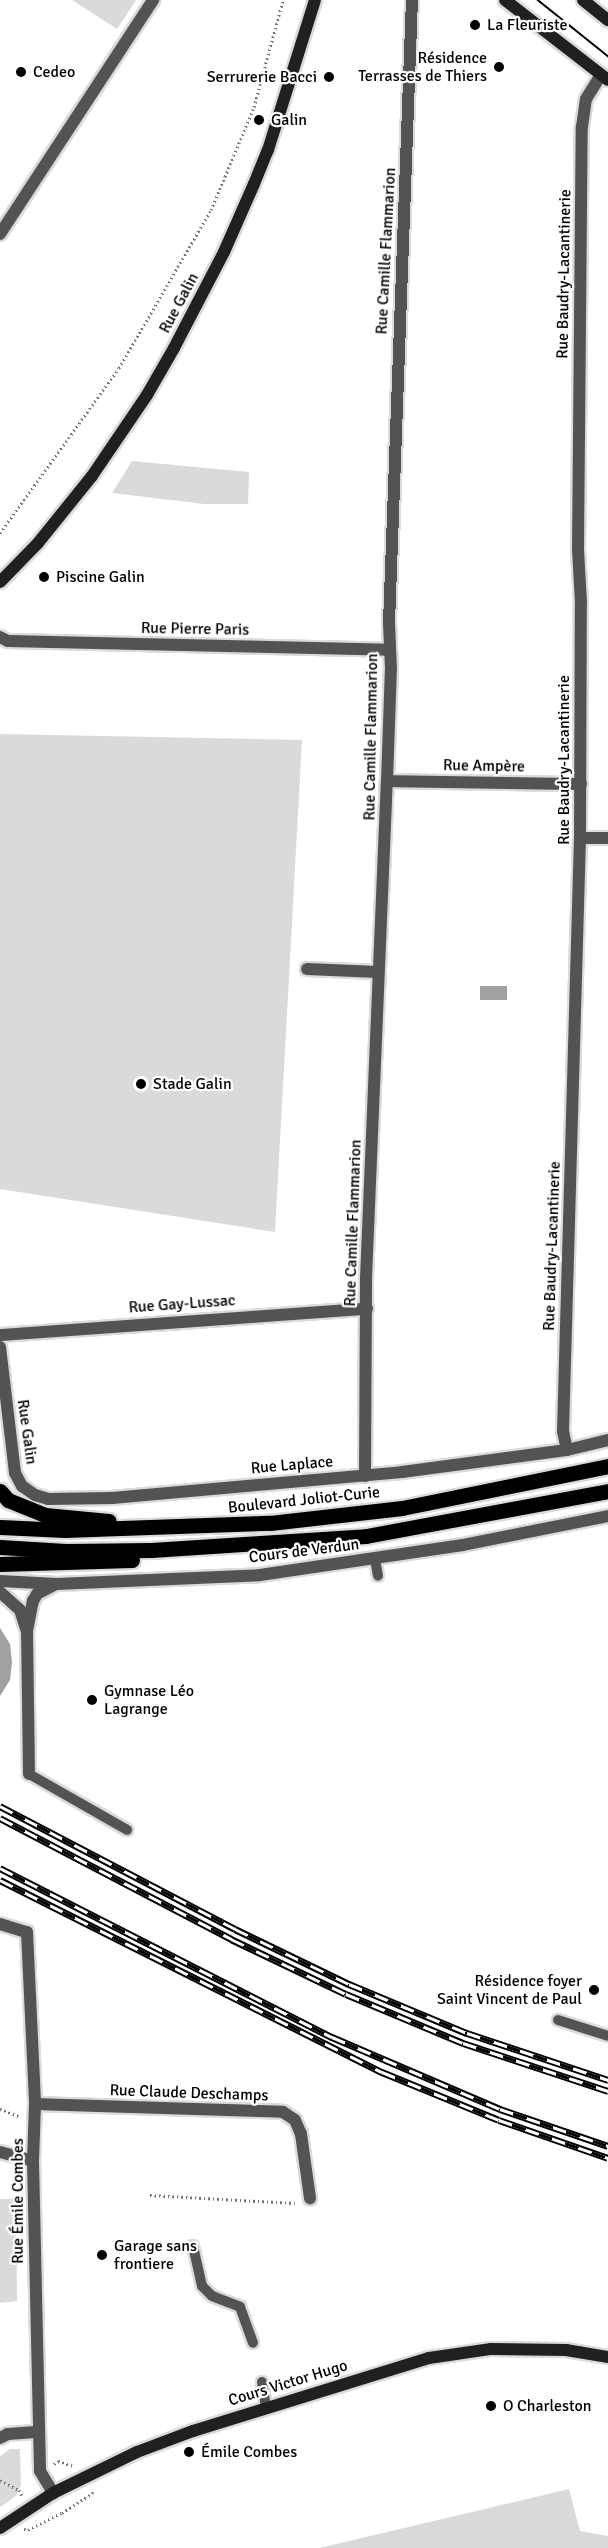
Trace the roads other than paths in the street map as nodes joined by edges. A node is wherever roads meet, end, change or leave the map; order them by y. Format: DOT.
graph roads {
  1 [pos="153,0"];
  2 [pos="315,0"];
  3 [pos="412,0"];
  4 [pos="505,0"];
  5 [pos="583,0"];
  6 [pos="608,20"];
  7 [pos="605,78"];
  8 [pos="0,234"];
  9 [pos="0,582"];
  10 [pos="0,637"];
  11 [pos="390,650"];
  12 [pos="387,781"];
  13 [pos="581,784"];
  14 [pos="580,838"];
  15 [pos="608,838"];
  16 [pos="307,969"];
  17 [pos="378,972"];
  18 [pos="367,1309"];
  19 [pos="0,1335"];
  20 [pos="0,1347"];
  21 [pos="608,1440"];
  22 [pos="567,1450"];
  23 [pos="608,1466"];
  24 [pos="364,1476"];
  25 [pos="22,1486"];
  26 [pos="0,1491"];
  27 [pos="608,1491"];
  28 [pos="608,1516"];
  29 [pos="229,1526"];
  30 [pos="0,1527"];
  31 [pos="366,1536"];
  32 [pos="0,1547"];
  33 [pos="375,1559"];
  34 [pos="0,1564"];
  35 [pos="378,1576"];
  36 [pos="0,1581"];
  37 [pos="57,1584"];
  38 [pos="0,1592"];
  39 [pos="27,1631"];
  40 [pos="28,1774"];
  41 [pos="128,1830"];
  42 [pos="0,1924"];
  43 [pos="558,2020"];
  44 [pos="608,2036"];
  45 [pos="35,2104"];
  46 [pos="0,2152"];
  47 [pos="33,2161"];
  48 [pos="310,2198"];
  49 [pos="193,2246"];
  50 [pos="253,2343"];
  51 [pos="608,2357"];
  52 [pos="262,2382"];
  53 [pos="266,2408"];
  54 [pos="39,2432"];
  55 [pos="0,2438"];
  56 [pos="53,2493"];
  57 [pos="0,2528"];
  1 -- 8 [label="street"];
  2 -- 9 [label="main road, Rue Galin"];
  3 -- 11 [label="street, Rue Camille Flammarion"];
  4 -- 7 [label="main road"];
  5 -- 6 [label="main road"];
  7 -- 13 [label="street, Rue Baudry-Lacantinerie"];
  10 -- 11 [label="street, Rue Pierre Paris"];
  11 -- 12 [label="street, Rue Camille Flammarion"];
  12 -- 13 [label="street, Rue Ampère"];
  12 -- 17 [label="street, Rue Camille Flammarion"];
  13 -- 14 [label="street, Rue Baudry-Lacantinerie"];
  14 -- 15 [label="street"];
  14 -- 22 [label="street, Rue Baudry-Lacantinerie"];
  16 -- 17 [label="street"];
  17 -- 18 [label="street, Rue Camille Flammarion"];
  18 -- 19 [label="street, Rue Gay-Lussac"];
  18 -- 24 [label="street, Rue Camille Flammarion"];
  20 -- 25 [label="street, Rue Galin"];
  21 -- 22 [label="street, Rue Laplace"];
  22 -- 24 [label="street, Rue Laplace"];
  23 -- 29 [label="main road, Boulevard Joliot-Curie"];
  24 -- 25 [label="street, Rue Laplace"];
  26 -- 29 [label="main road"];
  27 -- 31 [label="main road"];
  28 -- 33 [label="street, Cours de Verdun"];
  29 -- 30 [label="main road, Boulevard Joliot-Curie"];
  31 -- 32 [label="main road"];
  31 -- 34 [label="main road"];
  33 -- 35 [label="lane"];
  33 -- 37 [label="street, Cours de Verdun"];
  36 -- 37 [label="street, Cours de Verdun"];
  37 -- 39 [label="street"];
  38 -- 39 [label="street"];
  39 -- 40 [label="street"];
  40 -- 41 [label="lane"];
  42 -- 45 [label="street, Rue Émile Combes"];
  43 -- 44 [label="lane"];
  45 -- 47 [label="street, Rue Émile Combes"];
  45 -- 48 [label="street, Rue Claude Deschamps"];
  46 -- 47 [label="street"];
  47 -- 54 [label="street, Rue Émile Combes"];
  49 -- 50 [label="lane"];
  51 -- 53 [label="main road, Cours Victor Hugo"];
  52 -- 53 [label="lane"];
  53 -- 56 [label="main road, Cours Victor Hugo"];
  54 -- 55 [label="street"];
  54 -- 56 [label="street, Rue Émile Combes"];
  56 -- 57 [label="main road, Cours Victor Hugo"];
}
